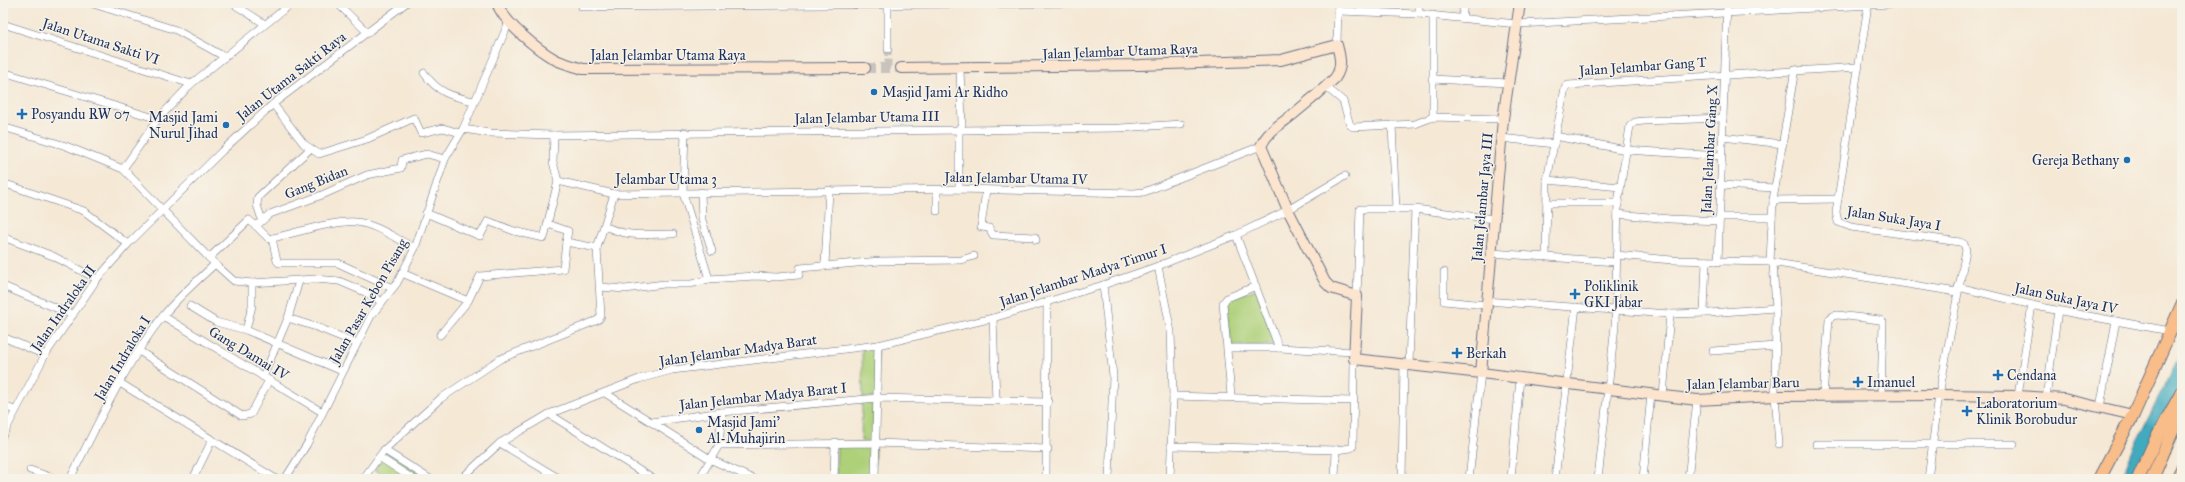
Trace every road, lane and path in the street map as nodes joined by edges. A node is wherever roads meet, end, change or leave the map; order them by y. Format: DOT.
graph roads {
  1 [pos="90,3"];
  2 [pos="232,3"];
  3 [pos="292,3"];
  4 [pos="337,3"];
  5 [pos="406,3"];
  6 [pos="497,3"];
  7 [pos="1077,3"];
  8 [pos="1419,3"];
  9 [pos="1464,3"];
  10 [pos="1520,3"];
  11 [pos="1727,3"];
  12 [pos="1909,3"];
  13 [pos="888,4"];
  14 [pos="1885,4"];
  15 [pos="1868,5"];
  16 [pos="582,7"];
  17 [pos="1338,7"];
  18 [pos="1727,13"];
  19 [pos="1419,14"];
  20 [pos="1433,15"];
  21 [pos="1462,18"];
  22 [pos="509,22"];
  23 [pos="3,24"];
  24 [pos="265,24"];
  25 [pos="1517,24"];
  26 [pos="368,33"];
  27 [pos="1337,45"];
  28 [pos="888,49"];
  29 [pos="224,57"];
  30 [pos="1858,67"];
  31 [pos="865,68"];
  32 [pos="901,68"];
  33 [pos="960,68"];
  34 [pos="1795,69"];
  35 [pos="3,72"];
  36 [pos="424,73"];
  37 [pos="1726,74"];
  38 [pos="1432,79"];
  39 [pos="1508,83"];
  40 [pos="191,84"];
  41 [pos="1326,87"];
  42 [pos="474,101"];
  43 [pos="273,104"];
  44 [pos="1432,117"];
  45 [pos="1723,118"];
  46 [pos="158,119"];
  47 [pos="1503,119"];
  48 [pos="1181,124"];
  49 [pos="1392,125"];
  50 [pos="3,127"];
  51 [pos="959,129"];
  52 [pos="462,131"];
  53 [pos="685,132"];
  54 [pos="554,135"];
  55 [pos="1722,137"];
  56 [pos="1501,138"];
  57 [pos="1554,140"];
  58 [pos="1783,144"];
  59 [pos="1261,146"];
  60 [pos="310,148"];
  61 [pos="1626,150"];
  62 [pos="1721,156"];
  63 [pos="445,159"];
  64 [pos="123,169"];
  65 [pos="1345,176"];
  66 [pos="1547,180"];
  67 [pos="558,181"];
  68 [pos="3,183"];
  69 [pos="1720,185"];
  70 [pos="1620,187"];
  71 [pos="1775,188"];
  72 [pos="959,189"];
  73 [pos="829,190"];
  74 [pos="937,190"];
  75 [pos="986,190"];
  76 [pos="763,191"];
  77 [pos="701,192"];
  78 [pos="683,193"];
  79 [pos="614,194"];
  80 [pos="1838,199"];
  81 [pos="1773,200"];
  82 [pos="1547,203"];
  83 [pos="1618,203"];
  84 [pos="162,208"];
  85 [pos="1396,208"];
  86 [pos="1415,209"];
  87 [pos="1288,210"];
  88 [pos="937,211"];
  89 [pos="426,213"];
  90 [pos="1618,214"];
  91 [pos="1772,217"];
  92 [pos="1494,219"];
  93 [pos="1719,219"];
  94 [pos="262,220"];
  95 [pos="548,224"];
  96 [pos="256,226"];
  97 [pos="605,226"];
  98 [pos="673,234"];
  99 [pos="1236,235"];
  100 [pos="3,237"];
  101 [pos="272,238"];
  102 [pos="1036,240"];
  103 [pos="566,242"];
  104 [pos="128,244"];
  105 [pos="415,248"];
  106 [pos="597,248"];
  107 [pos="712,251"];
  108 [pos="1491,253"];
  109 [pos="974,256"];
  110 [pos="1546,256"];
  111 [pos="209,258"];
  112 [pos="1616,259"];
  113 [pos="1706,261"];
  114 [pos="1718,262"];
  115 [pos="1772,262"];
  116 [pos="215,264"];
  117 [pos="825,265"];
  118 [pos="1158,266"];
  119 [pos="402,272"];
  120 [pos="1444,272"];
  121 [pos="97,279"];
  122 [pos="709,279"];
  123 [pos="299,280"];
  124 [pos="252,283"];
  125 [pos="1103,285"];
  126 [pos="3,286"];
  127 [pos="1256,286"];
  128 [pos="600,287"];
  129 [pos="392,288"];
  130 [pos="1957,290"];
  131 [pos="1357,296"];
  132 [pos="468,301"];
  133 [pos="382,302"];
  134 [pos="1047,302"];
  135 [pos="1486,303"];
  136 [pos="2032,305"];
  137 [pos="2182,305"];
  138 [pos="190,306"];
  139 [pos="1576,307"];
  140 [pos="1776,308"];
  141 [pos="1615,310"];
  142 [pos="2058,310"];
  143 [pos="1704,313"];
  144 [pos="1670,314"];
  145 [pos="73,315"];
  146 [pos="163,316"];
  147 [pos="288,318"];
  148 [pos="993,318"];
  149 [pos="2116,321"];
  150 [pos="246,330"];
  151 [pos="2170,331"];
  152 [pos="440,335"];
  153 [pos="3,337"];
  154 [pos="356,343"];
  155 [pos="278,345"];
  156 [pos="878,345"];
  157 [pos="1775,346"];
  158 [pos="1228,348"];
  159 [pos="1280,348"];
  160 [pos="139,351"];
  161 [pos="1713,351"];
  162 [pos="45,355"];
  163 [pos="1354,356"];
  164 [pos="1407,364"];
  165 [pos="342,371"];
  166 [pos="1481,373"];
  167 [pos="1520,378"];
  168 [pos="266,379"];
  169 [pos="120,383"];
  170 [pos="1566,383"];
  171 [pos="1609,388"];
  172 [pos="2182,392"];
  173 [pos="605,393"];
  174 [pos="1651,394"];
  175 [pos="1939,394"];
  176 [pos="1173,396"];
  177 [pos="1230,396"];
  178 [pos="1663,396"];
  179 [pos="1775,396"];
  180 [pos="1823,396"];
  181 [pos="1881,396"];
  182 [pos="2018,396"];
  183 [pos="878,398"];
  184 [pos="2046,398"];
  185 [pos="1353,400"];
  186 [pos="1697,400"];
  187 [pos="996,401"];
  188 [pos="1048,402"];
  189 [pos="3,406"];
  190 [pos="2100,406"];
  191 [pos="2182,409"];
  192 [pos="15,410"];
  193 [pos="322,412"];
  194 [pos="722,412"];
  195 [pos="549,414"];
  196 [pos="2133,415"];
  197 [pos="651,422"];
  198 [pos="3,435"];
  199 [pos="212,440"];
  200 [pos="835,442"];
  201 [pos="500,443"];
  202 [pos="876,443"];
  203 [pos="1779,444"];
  204 [pos="1816,444"];
  205 [pos="1932,444"];
  206 [pos="2014,444"];
  207 [pos="719,445"];
  208 [pos="1171,446"];
  209 [pos="1048,449"];
  210 [pos="384,450"];
  211 [pos="1336,450"];
  212 [pos="379,457"];
  213 [pos="710,459"];
  214 [pos="2182,468"];
  215 [pos="30,470"];
  216 [pos="56,479"];
  217 [pos="70,479"];
  218 [pos="193,479"];
  219 [pos="276,479"];
  220 [pos="285,479"];
  221 [pos="363,479"];
  222 [pos="414,479"];
  223 [pos="430,479"];
  224 [pos="461,479"];
  225 [pos="560,479"];
  226 [pos="653,479"];
  227 [pos="699,479"];
  228 [pos="753,479"];
  229 [pos="834,479"];
  230 [pos="875,479"];
  231 [pos="1046,479"];
  232 [pos="1109,479"];
  233 [pos="1170,479"];
  234 [pos="1335,479"];
  235 [pos="1402,479"];
  236 [pos="1469,479"];
  237 [pos="1511,479"];
  238 [pos="1555,479"];
  239 [pos="1598,479"];
  240 [pos="1643,479"];
  241 [pos="1688,479"];
  242 [pos="1928,479"];
  243 [pos="2100,479"];
  244 [pos="2138,479"];
  245 [pos="2152,479"];
  246 [pos="2177,479"];
  1 -- 29 [label="street"];
  2 -- 24 [label="street"];
  3 -- 24 [label="street"];
  4 -- 26 [label="street"];
  5 -- 26 [label="street, Jalan Utama Sakti Raya"];
  6 -- 22 [label="street, Jalan Jelambar Utama Raya"];
  7 -- 13 [label="street"];
  8 -- 19 [label="street"];
  9 -- 21 [label="street"];
  10 -- 25 [label="street, Jalan Jelambar Jaya III"];
  11 -- 18 [label="street, Jalan Jelambar Gang X"];
  12 -- 14 [label="street"];
  13 -- 16 [label="street"];
  13 -- 28 [label="street"];
  14 -- 15 [label="street"];
  15 -- 18 [label="street"];
  15 -- 30 [label="street, Jalan Suka Jaya I"];
  17 -- 19 [label="street"];
  17 -- 27 [label="street"];
  18 -- 25 [label="street"];
  18 -- 37 [label="street, Jalan Jelambar Gang X"];
  19 -- 20 [label="street"];
  20 -- 21 [label="street"];
  20 -- 38 [label="street"];
  21 -- 25 [label="street"];
  22 -- 31 [label="street, Jalan Jelambar Utama Raya"];
  22 -- 42 [label="street, Jalan Pasar Kebon Pisang"];
  23 -- 40 [label="street, Jalan Utama Sakti VI"];
  24 -- 29 [label="street"];
  25 -- 39 [label="street, Jalan Jelambar Jaya III"];
  26 -- 43 [label="street, Jalan Utama Sakti Raya"];
  27 -- 33 [label="street, Jalan Jelambar Utama Raya"];
  27 -- 41 [label="street"];
  29 -- 40 [label="street"];
  30 -- 34 [label="street"];
  30 -- 80 [label="street, Jalan Suka Jaya I"];
  32 -- 33 [label="street, Jalan Jelambar Utama Raya"];
  33 -- 51 [label="street"];
  34 -- 37 [label="street"];
  34 -- 58 [label="street"];
  35 -- 46 [label="street"];
  36 -- 42 [label="street"];
  37 -- 45 [label="street, Jalan Jelambar Gang X"];
  37 -- 57 [label="street, Jalan Jelambar Gang T"];
  38 -- 39 [label="street"];
  38 -- 44 [label="street"];
  39 -- 47 [label="street, Jalan Jelambar Jaya III"];
  40 -- 46 [label="street"];
  41 -- 49 [label="street"];
  41 -- 59 [label="street"];
  42 -- 52 [label="street, Jalan Pasar Kebon Pisang"];
  43 -- 60 [label="street"];
  43 -- 84 [label="street, Jalan Utama Sakti Raya"];
  44 -- 47 [label="street"];
  44 -- 49 [label="street"];
  45 -- 55 [label="street, Jalan Jelambar Gang X"];
  45 -- 61 [label="street"];
  46 -- 64 [label="street"];
  47 -- 56 [label="street, Jalan Jelambar Jaya III"];
  48 -- 51 [label="street, Jalan Jelambar Utama III"];
  49 -- 85 [label="street"];
  50 -- 64 [label="street"];
  51 -- 53 [label="street, Jalan Jelambar Utama III"];
  51 -- 72 [label="street"];
  52 -- 54 [label="street, Jalan Jelambar Utama III"];
  52 -- 60 [label="street, Jalan Jelambar Utama III"];
  52 -- 63 [label="street, Jalan Pasar Kebon Pisang"];
  53 -- 54 [label="street, Jalan Jelambar Utama III"];
  53 -- 78 [label="street"];
  54 -- 67 [label="street"];
  55 -- 58 [label="street"];
  55 -- 62 [label="street, Jalan Jelambar Gang X"];
  56 -- 57 [label="street"];
  56 -- 92 [label="street, Jalan Jelambar Jaya III"];
  57 -- 61 [label="street"];
  57 -- 66 [label="street, Jalan Jelambar Gang T"];
  58 -- 71 [label="street"];
  59 -- 75 [label="street, Jalan Jelambar Utama IV"];
  59 -- 87 [label="street"];
  60 -- 94 [label="street"];
  61 -- 62 [label="street"];
  61 -- 70 [label="street"];
  62 -- 69 [label="street, Jalan Jelambar Gang X"];
  63 -- 89 [label="street, Jalan Pasar Kebon Pisang"];
  63 -- 94 [label="street, Gang Bidan"];
  64 -- 84 [label="street"];
  65 -- 87 [label="street, Jalan Jelambar Madya Timur I"];
  66 -- 70 [label="street"];
  66 -- 82 [label="street, Jalan Jelambar Gang T"];
  67 -- 79 [label="street, Jelambar Utama 3"];
  67 -- 95 [label="street"];
  68 -- 104 [label="street"];
  69 -- 71 [label="street"];
  69 -- 93 [label="street, Jalan Jelambar Gang X"];
  70 -- 83 [label="street"];
  71 -- 81 [label="street"];
  72 -- 74 [label="street, Jalan Jelambar Utama IV"];
  72 -- 75 [label="street, Jalan Jelambar Utama IV"];
  73 -- 74 [label="street, Jalan Jelambar Utama IV"];
  73 -- 76 [label="street, Jalan Jelambar Utama IV"];
  73 -- 117 [label="street"];
  74 -- 88 [label="street"];
  75 -- 102 [label="street"];
  76 -- 77 [label="street, Jelambar Utama 3"];
  77 -- 78 [label="street, Jelambar Utama 3"];
  77 -- 107 [label="street"];
  78 -- 79 [label="street, Jelambar Utama 3"];
  78 -- 122 [label="street"];
  79 -- 97 [label="street"];
  80 -- 81 [label="street"];
  80 -- 130 [label="street, Jalan Suka Jaya I"];
  81 -- 91 [label="street"];
  82 -- 83 [label="street"];
  82 -- 110 [label="street, Jalan Jelambar Gang T"];
  83 -- 90 [label="street"];
  84 -- 104 [label="street, Jalan Indraloka II"];
  84 -- 111 [label="street"];
  85 -- 86 [label="street"];
  85 -- 131 [label="street"];
  86 -- 92 [label="street"];
  86 -- 164 [label="street"];
  87 -- 99 [label="street, Jalan Jelambar Madya Timur I"];
  87 -- 131 [label="street"];
  89 -- 95 [label="street"];
  89 -- 105 [label="street, Jalan Pasar Kebon Pisang"];
  90 -- 93 [label="street"];
  90 -- 112 [label="street"];
  91 -- 93 [label="street"];
  91 -- 115 [label="street"];
  92 -- 108 [label="street, Jalan Jelambar Jaya III"];
  93 -- 114 [label="street, Jalan Jelambar Gang X"];
  94 -- 96 [label="street, Gang Bidan"];
  95 -- 103 [label="street"];
  96 -- 101 [label="street"];
  96 -- 111 [label="street"];
  97 -- 98 [label="street"];
  97 -- 106 [label="street"];
  99 -- 118 [label="street, Jalan Jelambar Madya Timur I"];
  99 -- 127 [label="street"];
  100 -- 121 [label="street"];
  101 -- 105 [label="street"];
  101 -- 129 [label="street"];
  103 -- 106 [label="street"];
  103 -- 132 [label="street"];
  104 -- 121 [label="street, Jalan Indraloka II"];
  105 -- 119 [label="street, Jalan Pasar Kebon Pisang"];
  106 -- 128 [label="street"];
  108 -- 110 [label="street, Jalan Suka Jaya IV"];
  108 -- 135 [label="street, Jalan Jelambar Jaya III"];
  109 -- 117 [label="street"];
  110 -- 112 [label="street, Jalan Suka Jaya IV"];
  111 -- 116 [label="street"];
  112 -- 113 [label="street, Jalan Suka Jaya IV"];
  112 -- 141 [label="street"];
  113 -- 114 [label="street, Jalan Suka Jaya IV"];
  113 -- 143 [label="street"];
  114 -- 115 [label="street, Jalan Suka Jaya IV"];
  115 -- 130 [label="street, Jalan Suka Jaya IV"];
  115 -- 140 [label="street"];
  116 -- 124 [label="street"];
  116 -- 146 [label="street, Jalan Indraloka I"];
  117 -- 122 [label="street"];
  118 -- 125 [label="street, Jalan Jelambar Madya Timur I"];
  118 -- 176 [label="street"];
  119 -- 129 [label="street, Jalan Pasar Kebon Pisang"];
  119 -- 132 [label="street"];
  120 -- 135 [label="street"];
  121 -- 145 [label="street, Jalan Indraloka II"];
  122 -- 128 [label="street"];
  123 -- 124 [label="street"];
  123 -- 133 [label="street"];
  123 -- 147 [label="street"];
  124 -- 150 [label="street"];
  125 -- 134 [label="street, Jalan Jelambar Madya Timur I"];
  125 -- 232 [label="street"];
  126 -- 145 [label="street"];
  127 -- 158 [label="street"];
  127 -- 159 [label="street"];
  128 -- 210 [label="street"];
  129 -- 133 [label="street, Jalan Pasar Kebon Pisang"];
  130 -- 136 [label="street, Jalan Suka Jaya IV"];
  130 -- 175 [label="street, Jalan Suka Jaya I"];
  131 -- 163 [label="street"];
  132 -- 152 [label="street"];
  133 -- 154 [label="street, Jalan Pasar Kebon Pisang"];
  134 -- 148 [label="street, Jalan Jelambar Madya Timur I"];
  134 -- 188 [label="street"];
  135 -- 139 [label="street"];
  135 -- 166 [label="street, Jalan Jelambar Jaya III"];
  136 -- 142 [label="street, Jalan Suka Jaya IV"];
  136 -- 182 [label="street"];
  137 -- 151 [label="highway"];
  138 -- 150 [label="street"];
  139 -- 141 [label="street"];
  139 -- 170 [label="street"];
  140 -- 143 [label="street"];
  140 -- 157 [label="street"];
  141 -- 144 [label="street"];
  141 -- 171 [label="street"];
  142 -- 149 [label="street, Jalan Suka Jaya IV"];
  142 -- 184 [label="street"];
  143 -- 144 [label="street"];
  144 -- 178 [label="street"];
  145 -- 162 [label="street, Jalan Indraloka II"];
  146 -- 160 [label="street, Jalan Indraloka I"];
  146 -- 168 [label="street, Gang Damai IV"];
  147 -- 154 [label="street"];
  147 -- 155 [label="street"];
  148 -- 156 [label="street, Jalan Jelambar Madya Timur I"];
  148 -- 187 [label="street"];
  149 -- 151 [label="street, Jalan Suka Jaya IV"];
  149 -- 190 [label="street"];
  150 -- 155 [label="street"];
  151 -- 196 [label="highway"];
  153 -- 162 [label="street"];
  154 -- 165 [label="street, Jalan Pasar Kebon Pisang"];
  155 -- 165 [label="street"];
  155 -- 168 [label="street"];
  156 -- 173 [label="street, Jalan Jelambar Madya Barat"];
  156 -- 183 [label="street"];
  157 -- 161 [label="street"];
  157 -- 179 [label="street"];
  158 -- 159 [label="street"];
  158 -- 177 [label="street"];
  159 -- 163 [label="street"];
  160 -- 168 [label="street"];
  160 -- 169 [label="street, Jalan Indraloka I"];
  162 -- 192 [label="street, Jalan Indraloka II"];
  163 -- 164 [label="street, Jalan Jelambar Baru"];
  163 -- 185 [label="street"];
  164 -- 166 [label="street, Jalan Jelambar Baru"];
  164 -- 235 [label="street"];
  165 -- 193 [label="street, Jalan Pasar Kebon Pisang"];
  166 -- 167 [label="street, Jalan Jelambar Baru"];
  166 -- 236 [label="street"];
  167 -- 170 [label="street, Jalan Jelambar Baru"];
  167 -- 237 [label="street"];
  168 -- 193 [label="street, Gang Damai IV"];
  169 -- 199 [label="street"];
  169 -- 217 [label="street, Jalan Indraloka I"];
  170 -- 171 [label="street, Jalan Jelambar Baru"];
  170 -- 238 [label="street"];
  171 -- 174 [label="street, Jalan Jelambar Baru"];
  171 -- 239 [label="street"];
  172 -- 244 [label="highway"];
  173 -- 195 [label="street, Jalan Jelambar Madya Barat"];
  173 -- 197 [label="street"];
  174 -- 178 [label="street, Jalan Jelambar Baru"];
  174 -- 240 [label="street"];
  175 -- 181 [label="street, Jalan Jelambar Baru"];
  175 -- 182 [label="street, Jalan Jelambar Baru"];
  175 -- 205 [label="street, Jalan Suka Jaya I"];
  176 -- 177 [label="street"];
  176 -- 208 [label="street"];
  177 -- 185 [label="street"];
  178 -- 186 [label="street, Jalan Jelambar Baru"];
  179 -- 180 [label="street, Jalan Jelambar Baru"];
  179 -- 186 [label="street, Jalan Jelambar Baru"];
  179 -- 203 [label="street"];
  180 -- 181 [label="street, Jalan Jelambar Baru"];
  180 -- 181 [label="street"];
  182 -- 184 [label="street, Jalan Jelambar Baru"];
  183 -- 187 [label="street, Jalan Jelambar Madya Barat I"];
  183 -- 194 [label="street, Jalan Jelambar Madya Barat I"];
  183 -- 202 [label="street"];
  184 -- 190 [label="street, Jalan Jelambar Baru"];
  185 -- 211 [label="street"];
  186 -- 241 [label="street"];
  187 -- 188 [label="street, Jalan Jelambar Madya Barat I"];
  188 -- 209 [label="street"];
  189 -- 192 [label="street"];
  190 -- 196 [label="street, Jalan Jelambar Baru"];
  191 -- 245 [label="highway"];
  192 -- 198 [label="street, Jalan Indraloka II"];
  193 -- 220 [label="street, Jalan Pasar Kebon Pisang"];
  194 -- 197 [label="street, Jalan Jelambar Madya Barat I"];
  194 -- 207 [label="street"];
  195 -- 201 [label="street, Jalan Jelambar Madya Barat"];
  195 -- 226 [label="street"];
  196 -- 243 [label="highway"];
  197 -- 213 [label="street"];
  199 -- 218 [label="street"];
  199 -- 219 [label="street"];
  200 -- 202 [label="street"];
  200 -- 207 [label="street"];
  200 -- 229 [label="street"];
  201 -- 224 [label="street, Jalan Jelambar Madya Barat"];
  201 -- 225 [label="street"];
  202 -- 209 [label="street"];
  202 -- 230 [label="street"];
  204 -- 205 [label="street"];
  205 -- 206 [label="street"];
  205 -- 242 [label="street, Jalan Suka Jaya I"];
  207 -- 213 [label="street"];
  208 -- 211 [label="street"];
  208 -- 233 [label="street"];
  209 -- 231 [label="street"];
  210 -- 212 [label="street"];
  210 -- 223 [label="street"];
  211 -- 234 [label="street"];
  212 -- 221 [label="street"];
  212 -- 222 [label="street"];
  213 -- 227 [label="street"];
  213 -- 228 [label="street"];
  214 -- 246 [label="highway"];
  215 -- 216 [label="street"];
}
